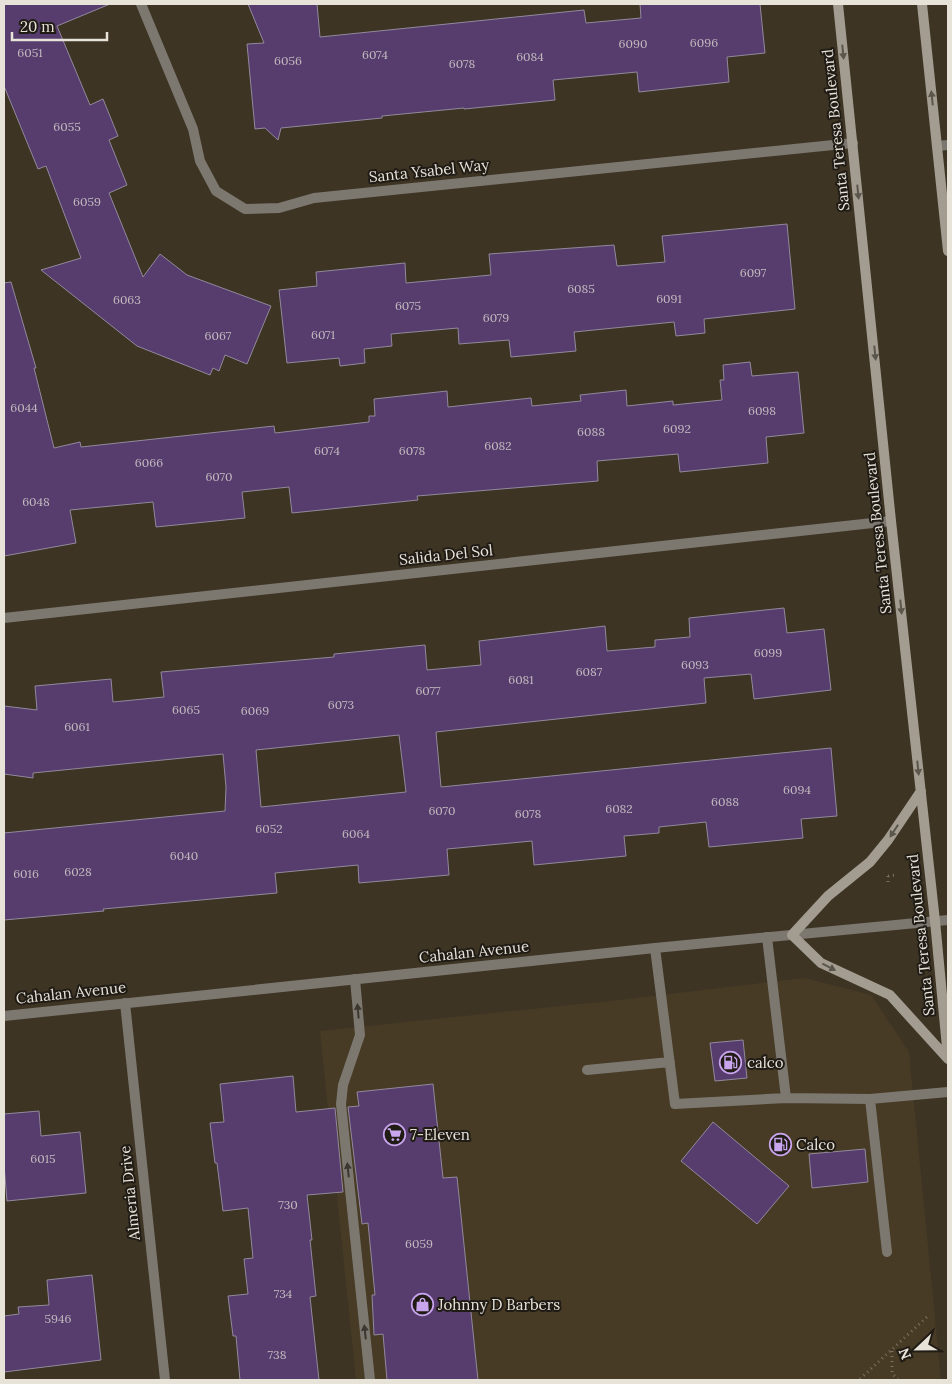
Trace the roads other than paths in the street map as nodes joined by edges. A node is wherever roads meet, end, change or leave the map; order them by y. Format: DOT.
graph roads {
  1 [pos="141,4"];
  2 [pos="838,4"];
  3 [pos="922,4"];
  4 [pos="853,143"];
  5 [pos="943,146"];
  6 [pos="948,251"];
  7 [pos="891,521"];
  8 [pos="4,618"];
  9 [pos="921,790"];
  10 [pos="948,920"];
  11 [pos="935,921"];
  12 [pos="792,935"];
  13 [pos="767,937"];
  14 [pos="655,948"];
  15 [pos="355,979"];
  16 [pos="125,1003"];
  17 [pos="4,1016"];
  18 [pos="948,1059"];
  19 [pos="670,1062"];
  20 [pos="587,1070"];
  21 [pos="948,1092"];
  22 [pos="786,1098"];
  23 [pos="870,1099"];
  24 [pos="887,1252"];
  25 [pos="165,1380"];
  26 [pos="370,1380"];
  1 -- 4 [label="street, Santa Ysabel Way"];
  2 -- 4 [label="main road, Santa Teresa Boulevard, one-way"];
  5 -- 3 [label="main road, one-way"];
  4 -- 7 [label="main road, Santa Teresa Boulevard, one-way"];
  5 -- 6 [label="main road"];
  7 -- 8 [label="street, Salida Del Sol"];
  7 -- 9 [label="main road, Santa Teresa Boulevard, one-way"];
  9 -- 11 [label="main road, Santa Teresa Boulevard"];
  9 -- 12 [label="main road, one-way"];
  10 -- 11 [label="street, Cahalan Avenue"];
  11 -- 12 [label="street, Cahalan Avenue"];
  11 -- 18 [label="main road, Santa Teresa Boulevard"];
  12 -- 13 [label="street, Cahalan Avenue"];
  12 -- 18 [label="main road, one-way"];
  13 -- 14 [label="street, Cahalan Avenue"];
  13 -- 22 [label="street"];
  14 -- 15 [label="street, Cahalan Avenue"];
  14 -- 19 [label="street"];
  15 -- 16 [label="street, Cahalan Avenue"];
  26 -- 15 [label="street, one-way"];
  16 -- 17 [label="street, Cahalan Avenue"];
  16 -- 25 [label="street, Almeria Drive"];
  19 -- 20 [label="street"];
  19 -- 22 [label="street"];
  21 -- 23 [label="street"];
  22 -- 23 [label="street"];
  23 -- 24 [label="street"];
}
